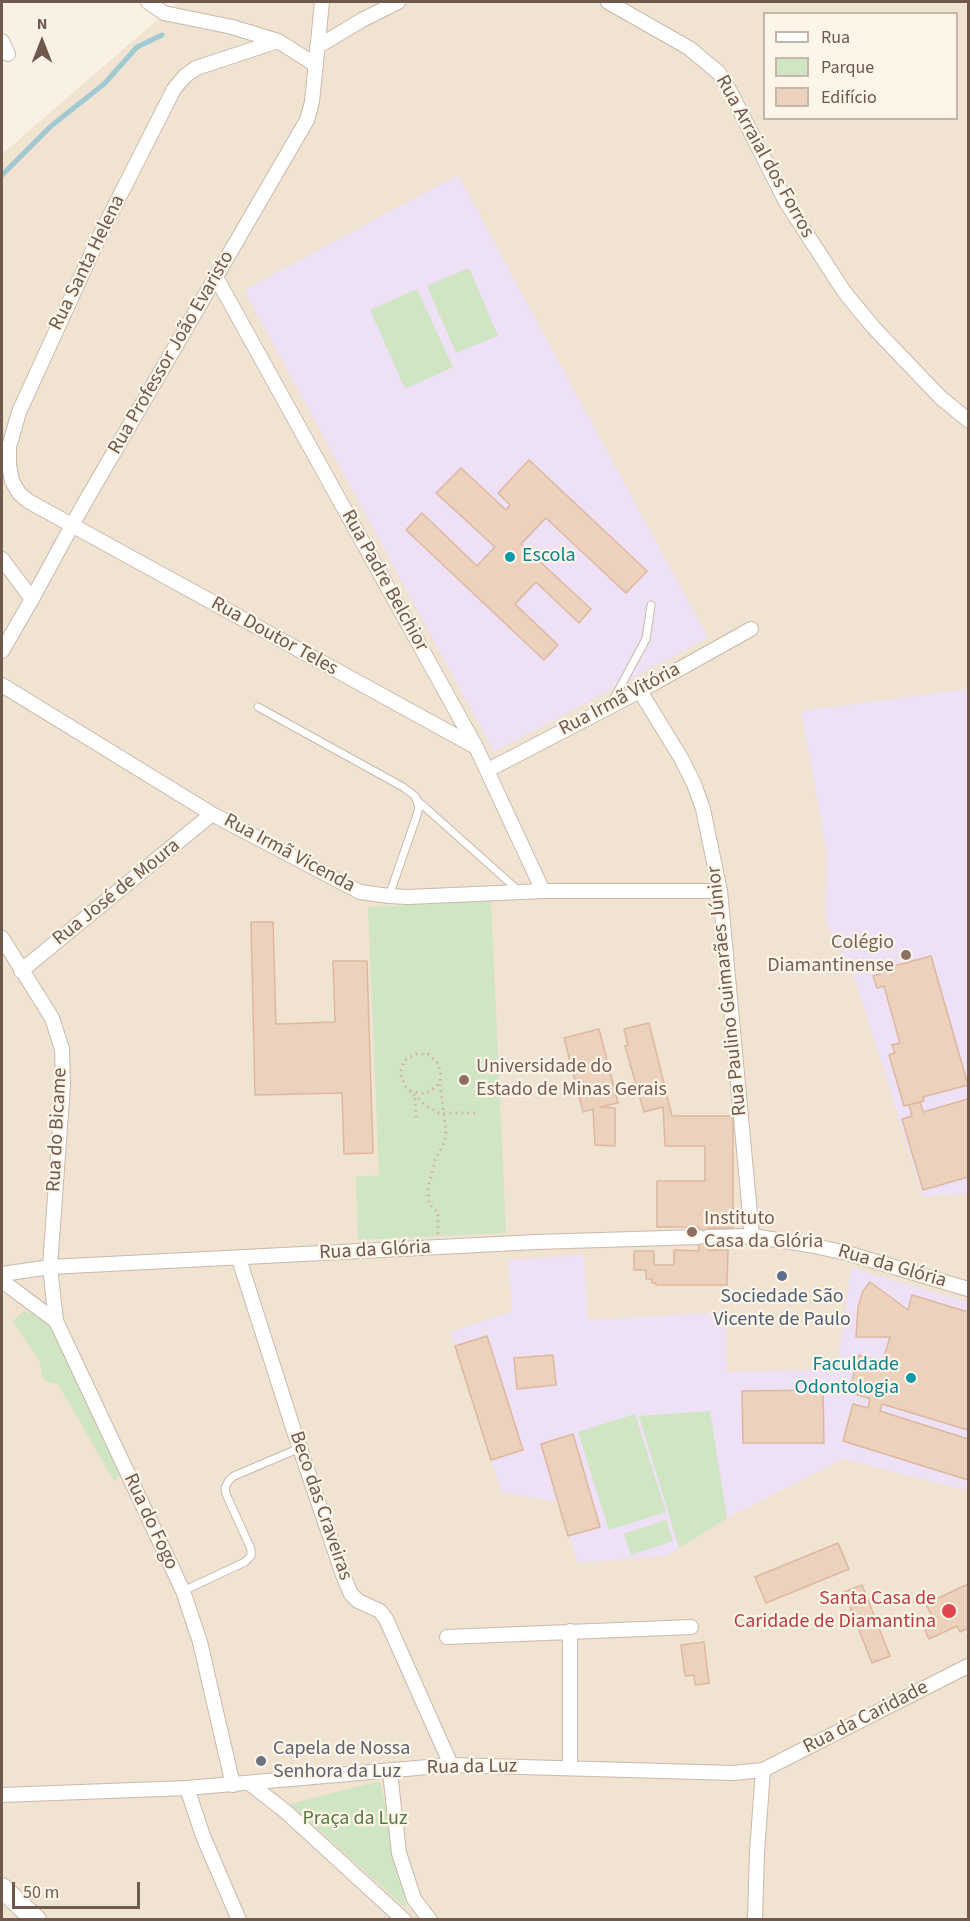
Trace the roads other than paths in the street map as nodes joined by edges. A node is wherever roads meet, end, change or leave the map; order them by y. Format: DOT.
graph roads {
  1 [pos="148,2"];
  2 [pos="322,2"];
  3 [pos="399,2"];
  4 [pos="608,2"];
  5 [pos="2,41"];
  6 [pos="278,41"];
  7 [pos="317,47"];
  8 [pos="8,54"];
  9 [pos="316,65"];
  10 [pos="216,277"];
  11 [pos="969,420"];
  12 [pos="72,526"];
  13 [pos="2,559"];
  14 [pos="32,599"];
  15 [pos="651,605"];
  16 [pos="751,629"];
  17 [pos="2,651"];
  18 [pos="2,685"];
  19 [pos="640,691"];
  20 [pos="610,706"];
  21 [pos="258,707"];
  22 [pos="476,747"];
  23 [pos="488,770"];
  24 [pos="418,801"];
  25 [pos="212,814"];
  26 [pos="543,891"];
  27 [pos="720,891"];
  28 [pos="519,892"];
  29 [pos="389,896"];
  30 [pos="2,938"];
  31 [pos="21,971"];
  32 [pos="753,1236"];
  33 [pos="239,1258"];
  34 [pos="50,1267"];
  35 [pos="2,1274"];
  36 [pos="2,1281"];
  37 [pos="969,1289"];
  38 [pos="56,1321"];
  39 [pos="300,1448"];
  40 [pos="183,1591"];
  41 [pos="691,1627"];
  42 [pos="570,1631"];
  43 [pos="447,1637"];
  44 [pos="969,1666"];
  45 [pos="451,1765"];
  46 [pos="570,1767"];
  47 [pos="763,1770"];
  48 [pos="390,1772"];
  49 [pos="249,1783"];
  50 [pos="233,1785"];
  51 [pos="188,1788"];
  52 [pos="2,1795"];
  53 [pos="2,1888"];
  54 [pos="36,1920"];
  55 [pos="239,1920"];
  56 [pos="404,1920"];
  57 [pos="430,1920"];
  58 [pos="755,1920"];
  1 -- 6 [label="street"];
  2 -- 7 [label="street, Rua Professor João Evaristo"];
  3 -- 7 [label="street"];
  4 -- 11 [label="street, Rua Arraial dos Forros"];
  5 -- 8 [label="street"];
  6 -- 9 [label="street"];
  6 -- 12 [label="street, Rua Santa Helena"];
  7 -- 9 [label="street, Rua Professor João Evaristo"];
  9 -- 10 [label="street, Rua Professor João Evaristo"];
  10 -- 12 [label="street, Rua Professor João Evaristo"];
  10 -- 22 [label="street, Rua Padre Belchior"];
  12 -- 14 [label="street, Rua Professor João Evaristo"];
  12 -- 22 [label="street, Rua Doutor Teles"];
  13 -- 14 [label="street"];
  14 -- 17 [label="street, Rua Professor João Evaristo"];
  15 -- 20 [label="lane"];
  16 -- 19 [label="street, Rua Irmã Vitória"];
  18 -- 25 [label="street, Rua Irmã Vicenda"];
  19 -- 20 [label="street, Rua Irmã Vitória"];
  19 -- 27 [label="street, Rua Paulino Guimarães Júnior"];
  20 -- 23 [label="street, Rua Irmã Vitória"];
  21 -- 24 [label="lane"];
  22 -- 23 [label="street, Rua Padre Belchior"];
  23 -- 26 [label="street, Rua Padre Belchior"];
  24 -- 28 [label="lane"];
  24 -- 29 [label="lane"];
  25 -- 29 [label="street, Rua Irmã Vicenda"];
  25 -- 31 [label="street, Rua José de Moura"];
  26 -- 27 [label="street, Rua Irmã Vicenda"];
  26 -- 28 [label="street, Rua Irmã Vicenda"];
  27 -- 32 [label="street, Rua Paulino Guimarães Júnior"];
  28 -- 29 [label="street, Rua Irmã Vicenda"];
  30 -- 31 [label="street, Rua do Bicame"];
  31 -- 34 [label="street, Rua do Bicame"];
  32 -- 33 [label="street, Rua da Glória"];
  32 -- 37 [label="street, Rua da Glória"];
  33 -- 34 [label="street, Rua da Glória"];
  33 -- 39 [label="street, Beco das Craveiras"];
  34 -- 35 [label="street, Rua da Glória"];
  34 -- 38 [label="street, Rua do Fogo"];
  36 -- 38 [label="street"];
  38 -- 40 [label="street, Rua do Fogo"];
  39 -- 40 [label="lane"];
  39 -- 45 [label="street, Beco das Craveiras"];
  40 -- 50 [label="street, Rua do Fogo"];
  41 -- 42 [label="street"];
  42 -- 43 [label="street"];
  42 -- 46 [label="street"];
  44 -- 47 [label="street, Rua da Caridade"];
  45 -- 46 [label="street, Rua da Luz"];
  45 -- 48 [label="street, Rua da Luz"];
  46 -- 47 [label="street, Rua da Luz"];
  47 -- 58 [label="street"];
  48 -- 49 [label="street, Rua da Luz"];
  48 -- 57 [label="street"];
  49 -- 50 [label="street, Rua da Luz"];
  49 -- 56 [label="street"];
  50 -- 51 [label="street, Rua da Luz"];
  51 -- 52 [label="street, Rua da Luz"];
  51 -- 55 [label="street"];
  53 -- 54 [label="main road"];
}
